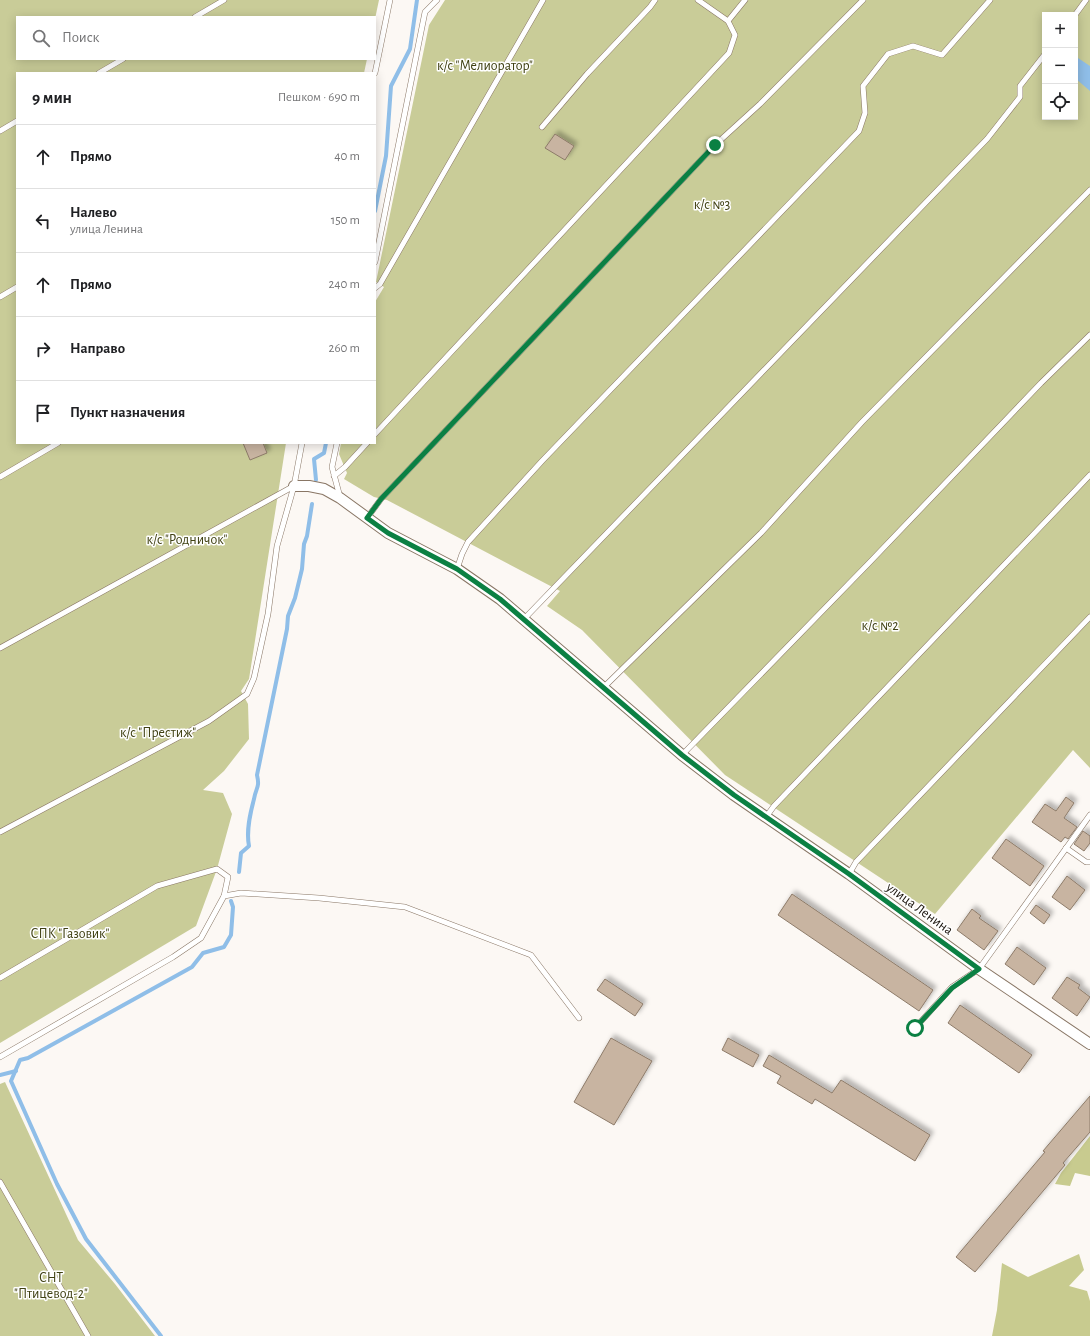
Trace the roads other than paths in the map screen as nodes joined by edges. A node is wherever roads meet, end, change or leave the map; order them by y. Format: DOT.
graph roads {
  1 [pos="224,0"];
  2 [pos="390,0"];
  3 [pos="437,0"];
  4 [pos="543,0"];
  5 [pos="655,0"];
  6 [pos="698,0"];
  7 [pos="745,0"];
  8 [pos="863,0"];
  9 [pos="990,0"];
  10 [pos="1086,0"];
  11 [pos="1078,12"];
  12 [pos="197,16"];
  13 [pos="728,21"];
  14 [pos="1042,58"];
  15 [pos="121,60"];
  16 [pos="101,72"];
  17 [pos="375,72"];
  18 [pos="16,122"];
  19 [pos="542,127"];
  20 [pos="0,131"];
  21 [pos="1090,190"];
  22 [pos="376,257"];
  23 [pos="376,287"];
  24 [pos="16,288"];
  25 [pos="0,297"];
  26 [pos="1090,335"];
  27 [pos="376,433"];
  28 [pos="56,444"];
  29 [pos="302,444"];
  30 [pos="337,444"];
  31 [pos="366,444"];
  32 [pos="1090,475"];
  33 [pos="334,476"];
  34 [pos="0,477"];
  35 [pos="294,486"];
  36 [pos="340,498"];
  37 [pos="367,518"];
  38 [pos="457,569"];
  39 [pos="1090,617"];
  40 [pos="524,619"];
  41 [pos="0,648"];
  42 [pos="604,687"];
  43 [pos="682,755"];
  44 [pos="1090,815"];
  45 [pos="766,817"];
  46 [pos="0,832"];
  47 [pos="1066,848"];
  48 [pos="1090,862"];
  49 [pos="849,874"];
  50 [pos="224,896"];
  51 [pos="979,969"];
  52 [pos="0,978"];
  53 [pos="579,1018"];
  54 [pos="915,1028"];
  55 [pos="1090,1044"];
  56 [pos="0,1058"];
  57 [pos="0,1182"];
  58 [pos="88,1336"];
  1 -- 12 [label="lane"];
  2 -- 17 [label="lane"];
  3 -- 22 [label="lane"];
  4 -- 23 [label="lane"];
  5 -- 19 [label="lane"];
  6 -- 13 [label="lane"];
  7 -- 13 [label="lane"];
  8 -- 37 [label="lane"];
  9 -- 38 [label="lane"];
  10 -- 11 [label="lane"];
  13 -- 27 [label="lane"];
  14 -- 40 [label="lane"];
  15 -- 16 [label="lane"];
  18 -- 20 [label="lane"];
  21 -- 42 [label="lane"];
  24 -- 25 [label="lane"];
  26 -- 43 [label="lane"];
  28 -- 34 [label="lane"];
  29 -- 35 [label="lane"];
  30 -- 33 [label="lane"];
  31 -- 33 [label="lane"];
  32 -- 45 [label="lane"];
  33 -- 36 [label="lane"];
  35 -- 36 [label="street, улица Ленина"];
  35 -- 41 [label="lane"];
  35 -- 46 [label="lane"];
  36 -- 37 [label="street, улица Ленина"];
  37 -- 38 [label="street, улица Ленина"];
  38 -- 40 [label="street, улица Ленина"];
  39 -- 49 [label="lane"];
  40 -- 42 [label="street, улица Ленина"];
  42 -- 43 [label="street, улица Ленина"];
  43 -- 45 [label="street, улица Ленина"];
  44 -- 47 [label="lane"];
  45 -- 49 [label="street, улица Ленина"];
  47 -- 48 [label="lane"];
  47 -- 51 [label="lane"];
  49 -- 51 [label="street, улица Ленина"];
  50 -- 52 [label="lane"];
  50 -- 53 [label="lane"];
  50 -- 56 [label="lane"];
  51 -- 54 [label="lane"];
  51 -- 55 [label="street, улица Ленина"];
  57 -- 58 [label="lane"];
}
